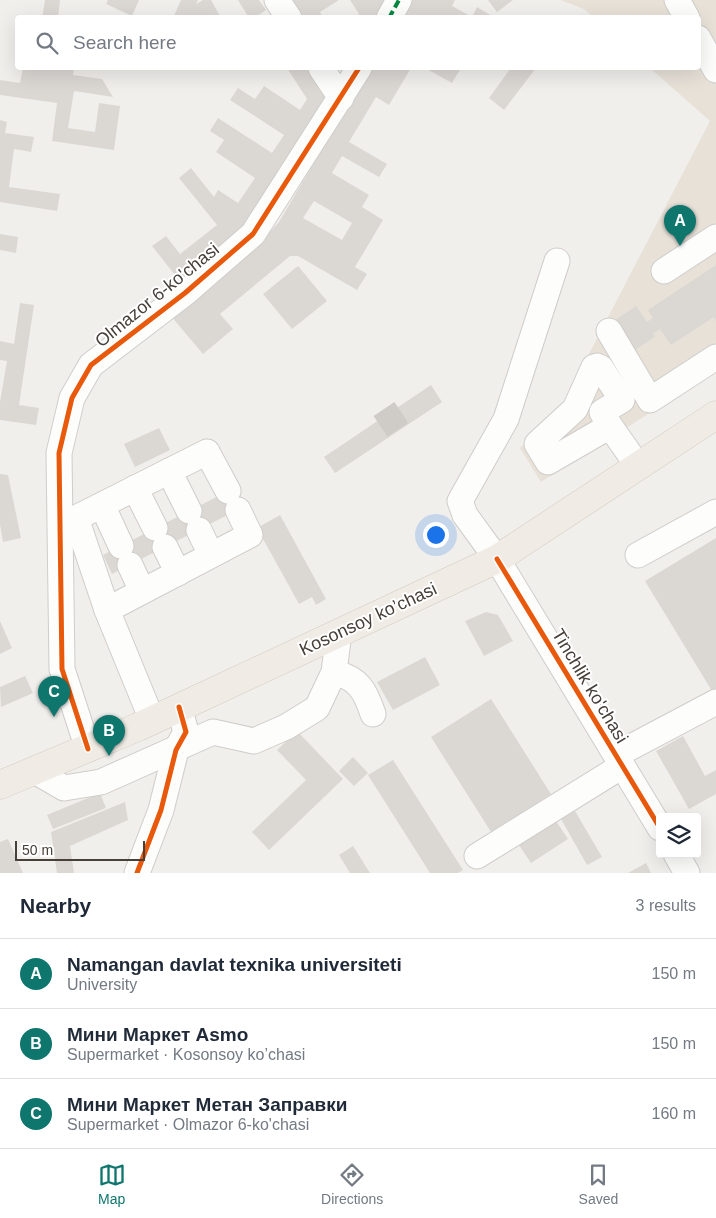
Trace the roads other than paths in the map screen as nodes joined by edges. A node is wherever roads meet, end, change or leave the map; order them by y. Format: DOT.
graph roads {
  1 [pos="277,0"];
  2 [pos="399,0"];
  3 [pos="677,0"];
  4 [pos="287,15"];
  5 [pos="391,15"];
  6 [pos="685,15"];
  7 [pos="701,43"];
  8 [pos="322,70"];
  9 [pos="358,70"];
  10 [pos="716,70"];
  11 [pos="341,98"];
  12 [pos="716,237"];
  13 [pos="557,261"];
  14 [pos="664,271"];
  15 [pos="609,331"];
  16 [pos="716,357"];
  17 [pos="716,414"];
  18 [pos="610,426"];
  19 [pos="638,466"];
  20 [pos="169,472"];
  21 [pos="135,488"];
  22 [pos="102,505"];
  23 [pos="716,512"];
  24 [pos="212,555"];
  25 [pos="638,555"];
  26 [pos="498,559"];
  27 [pos="178,573"];
  28 [pos="142,591"];
  29 [pos="107,610"];
  30 [pos="339,632"];
  31 [pos="334,672"];
  32 [pos="716,702"];
  33 [pos="179,707"];
  34 [pos="373,714"];
  35 [pos="152,720"];
  36 [pos="88,749"];
  37 [pos="176,750"];
  38 [pos="619,760"];
  39 [pos="33,770"];
  40 [pos="0,785"];
  41 [pos="656,821"];
  42 [pos="477,856"];
  43 [pos="678,858"];
  44 [pos="137,873"];
  45 [pos="687,873"];
  1 -- 4 [label="street"];
  2 -- 5 [label="street"];
  3 -- 6 [label="street"];
  7 -- 10 [label="street"];
  8 -- 11 [label="street"];
  9 -- 11 [label="street, Olmazor 6-ko'chasi"];
  11 -- 36 [label="street, Olmazor 6-ko'chasi"];
  12 -- 14 [label="street"];
  13 -- 26 [label="street, Tinchlik ko'chasi"];
  15 -- 16 [label="street"];
  17 -- 19 [label="main road, Kosonsoy ko’chasi"];
  18 -- 19 [label="street"];
  19 -- 26 [label="main road, Kosonsoy ko’chasi"];
  20 -- 21 [label="street"];
  20 -- 24 [label="street"];
  20 -- 24 [label="street"];
  21 -- 22 [label="street"];
  21 -- 27 [label="street"];
  22 -- 28 [label="street"];
  22 -- 29 [label="street"];
  23 -- 25 [label="street"];
  24 -- 27 [label="street"];
  26 -- 30 [label="main road, Kosonsoy ko’chasi"];
  26 -- 38 [label="street, Tinchlik ko'chasi"];
  27 -- 28 [label="street"];
  28 -- 29 [label="street"];
  29 -- 35 [label="street"];
  30 -- 31 [label="street"];
  30 -- 33 [label="main road, Kosonsoy ko’chasi"];
  31 -- 34 [label="street"];
  31 -- 37 [label="street"];
  32 -- 38 [label="street"];
  33 -- 35 [label="main road, Kosonsoy ko’chasi"];
  33 -- 37 [label="street"];
  35 -- 36 [label="main road, Kosonsoy ko’chasi"];
  36 -- 39 [label="main road, Kosonsoy ko’chasi"];
  37 -- 39 [label="street"];
  37 -- 44 [label="street"];
  38 -- 41 [label="street, Tinchlik ko'chasi"];
  38 -- 42 [label="street"];
  39 -- 40 [label="main road, Kosonsoy ko’chasi"];
  43 -- 45 [label="street"];
}
